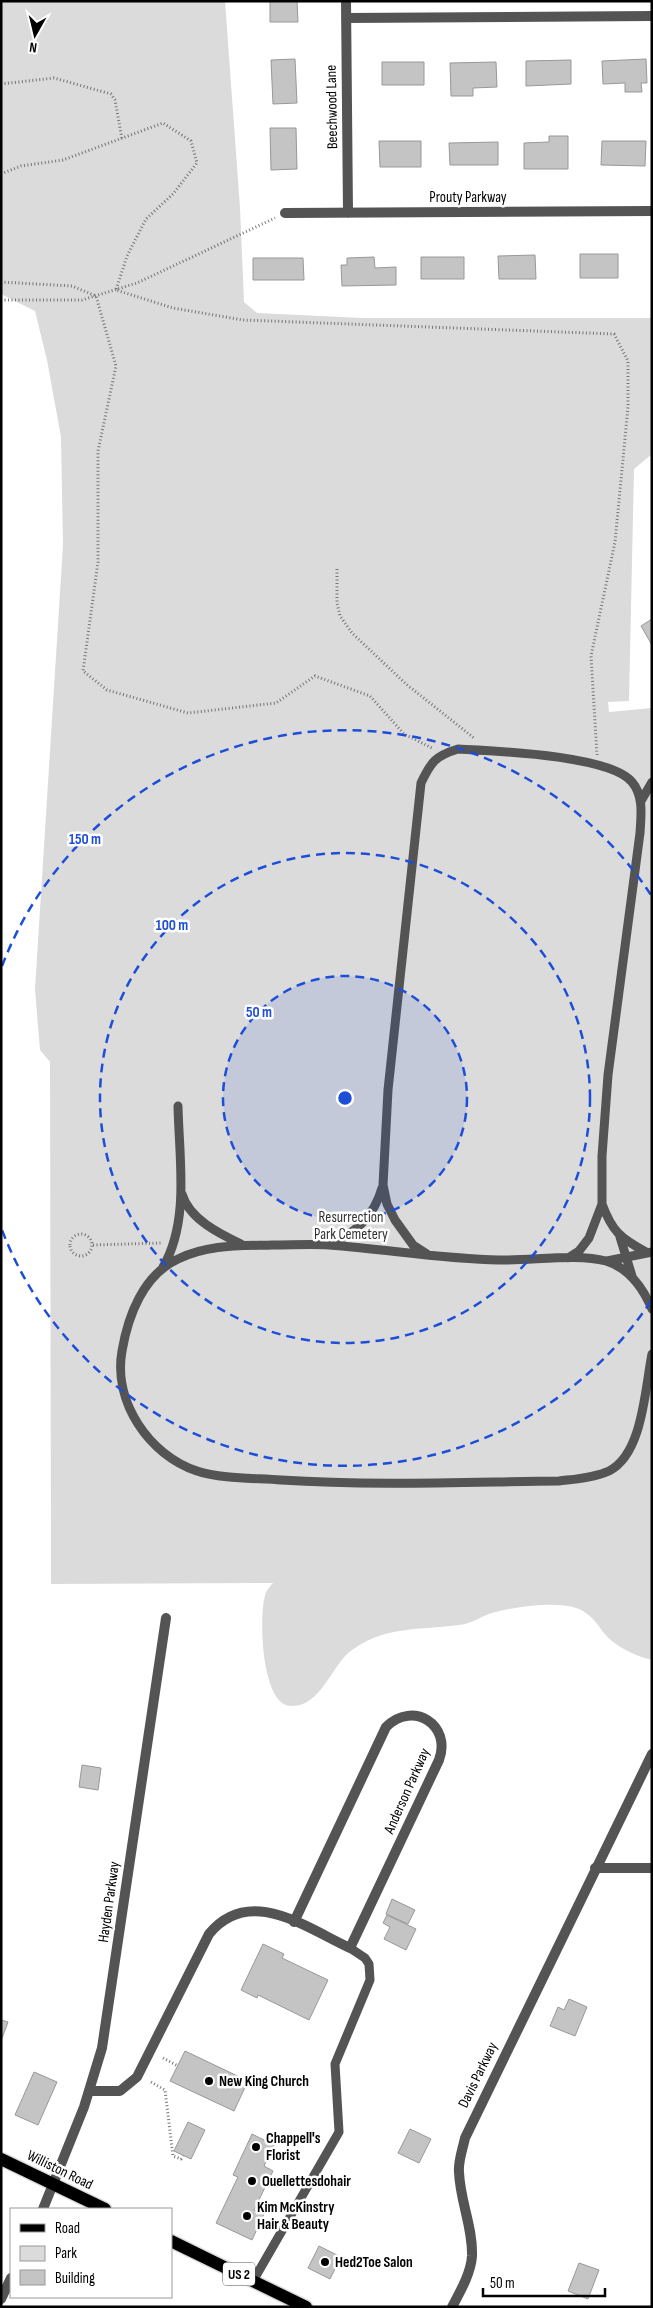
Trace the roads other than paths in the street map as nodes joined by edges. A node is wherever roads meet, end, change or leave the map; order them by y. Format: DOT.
graph roads {
  1 [pos="346,1"];
  2 [pos="652,16"];
  3 [pos="346,18"];
  4 [pos="652,211"];
  5 [pos="285,213"];
  6 [pos="348,213"];
  7 [pos="652,782"];
  8 [pos="641,801"];
  9 [pos="178,1106"];
  10 [pos="383,1185"];
  11 [pos="180,1186"];
  12 [pos="602,1204"];
  13 [pos="620,1237"];
  14 [pos="243,1245"];
  15 [pos="326,1245"];
  16 [pos="649,1252"];
  17 [pos="428,1255"];
  18 [pos="626,1256"];
  19 [pos="568,1258"];
  20 [pos="607,1261"];
  21 [pos="162,1270"];
  22 [pos="632,1276"];
  23 [pos="652,1309"];
  24 [pos="652,1354"];
  25 [pos="166,1618"];
  26 [pos="652,1754"];
  27 [pos="595,1868"];
  28 [pos="652,1868"];
  29 [pos="294,1922"];
  30 [pos="350,1948"];
  31 [pos="90,2091"];
  32 [pos="1,2159"];
  33 [pos="53,2184"];
  34 [pos="43,2208"];
  35 [pos="103,2208"];
  36 [pos="172,2241"];
  37 [pos="10,2280"];
  38 [pos="253,2281"];
  39 [pos="1,2299"];
  40 [pos="306,2307"];
  41 [pos="452,2307"];
  1 -- 3 [label="street, Beechwood Lane"];
  2 -- 3 [label="street"];
  3 -- 6 [label="street, Beechwood Lane"];
  4 -- 6 [label="street, Prouty Parkway"];
  5 -- 6 [label="street, Prouty Parkway"];
  7 -- 8 [label="lane"];
  8 -- 10 [label="lane"];
  8 -- 12 [label="lane"];
  9 -- 11 [label="lane"];
  10 -- 15 [label="lane"];
  10 -- 17 [label="lane"];
  11 -- 14 [label="lane"];
  11 -- 21 [label="lane"];
  12 -- 13 [label="lane"];
  12 -- 19 [label="lane"];
  13 -- 16 [label="lane"];
  13 -- 18 [label="lane"];
  14 -- 15 [label="lane"];
  14 -- 21 [label="lane"];
  15 -- 17 [label="lane"];
  16 -- 18 [label="lane"];
  17 -- 19 [label="lane"];
  18 -- 20 [label="lane"];
  18 -- 22 [label="lane"];
  19 -- 20 [label="lane"];
  20 -- 22 [label="lane"];
  21 -- 24 [label="lane"];
  22 -- 23 [label="lane"];
  25 -- 31 [label="street, Hayden Parkway"];
  26 -- 27 [label="street, Davis Parkway"];
  27 -- 28 [label="street"];
  27 -- 41 [label="street, Davis Parkway"];
  29 -- 30 [label="street"];
  29 -- 30 [label="street, Anderson Parkway"];
  29 -- 31 [label="street"];
  30 -- 38 [label="lane"];
  31 -- 33 [label="street, Hayden Parkway"];
  32 -- 33 [label="main road, Williston Road"];
  33 -- 34 [label="street, Hayden Parkway"];
  33 -- 35 [label="main road, Williston Road"];
  36 -- 38 [label="main road, US 2"];
  37 -- 39 [label="street"];
  38 -- 40 [label="main road, US 2"];
}
